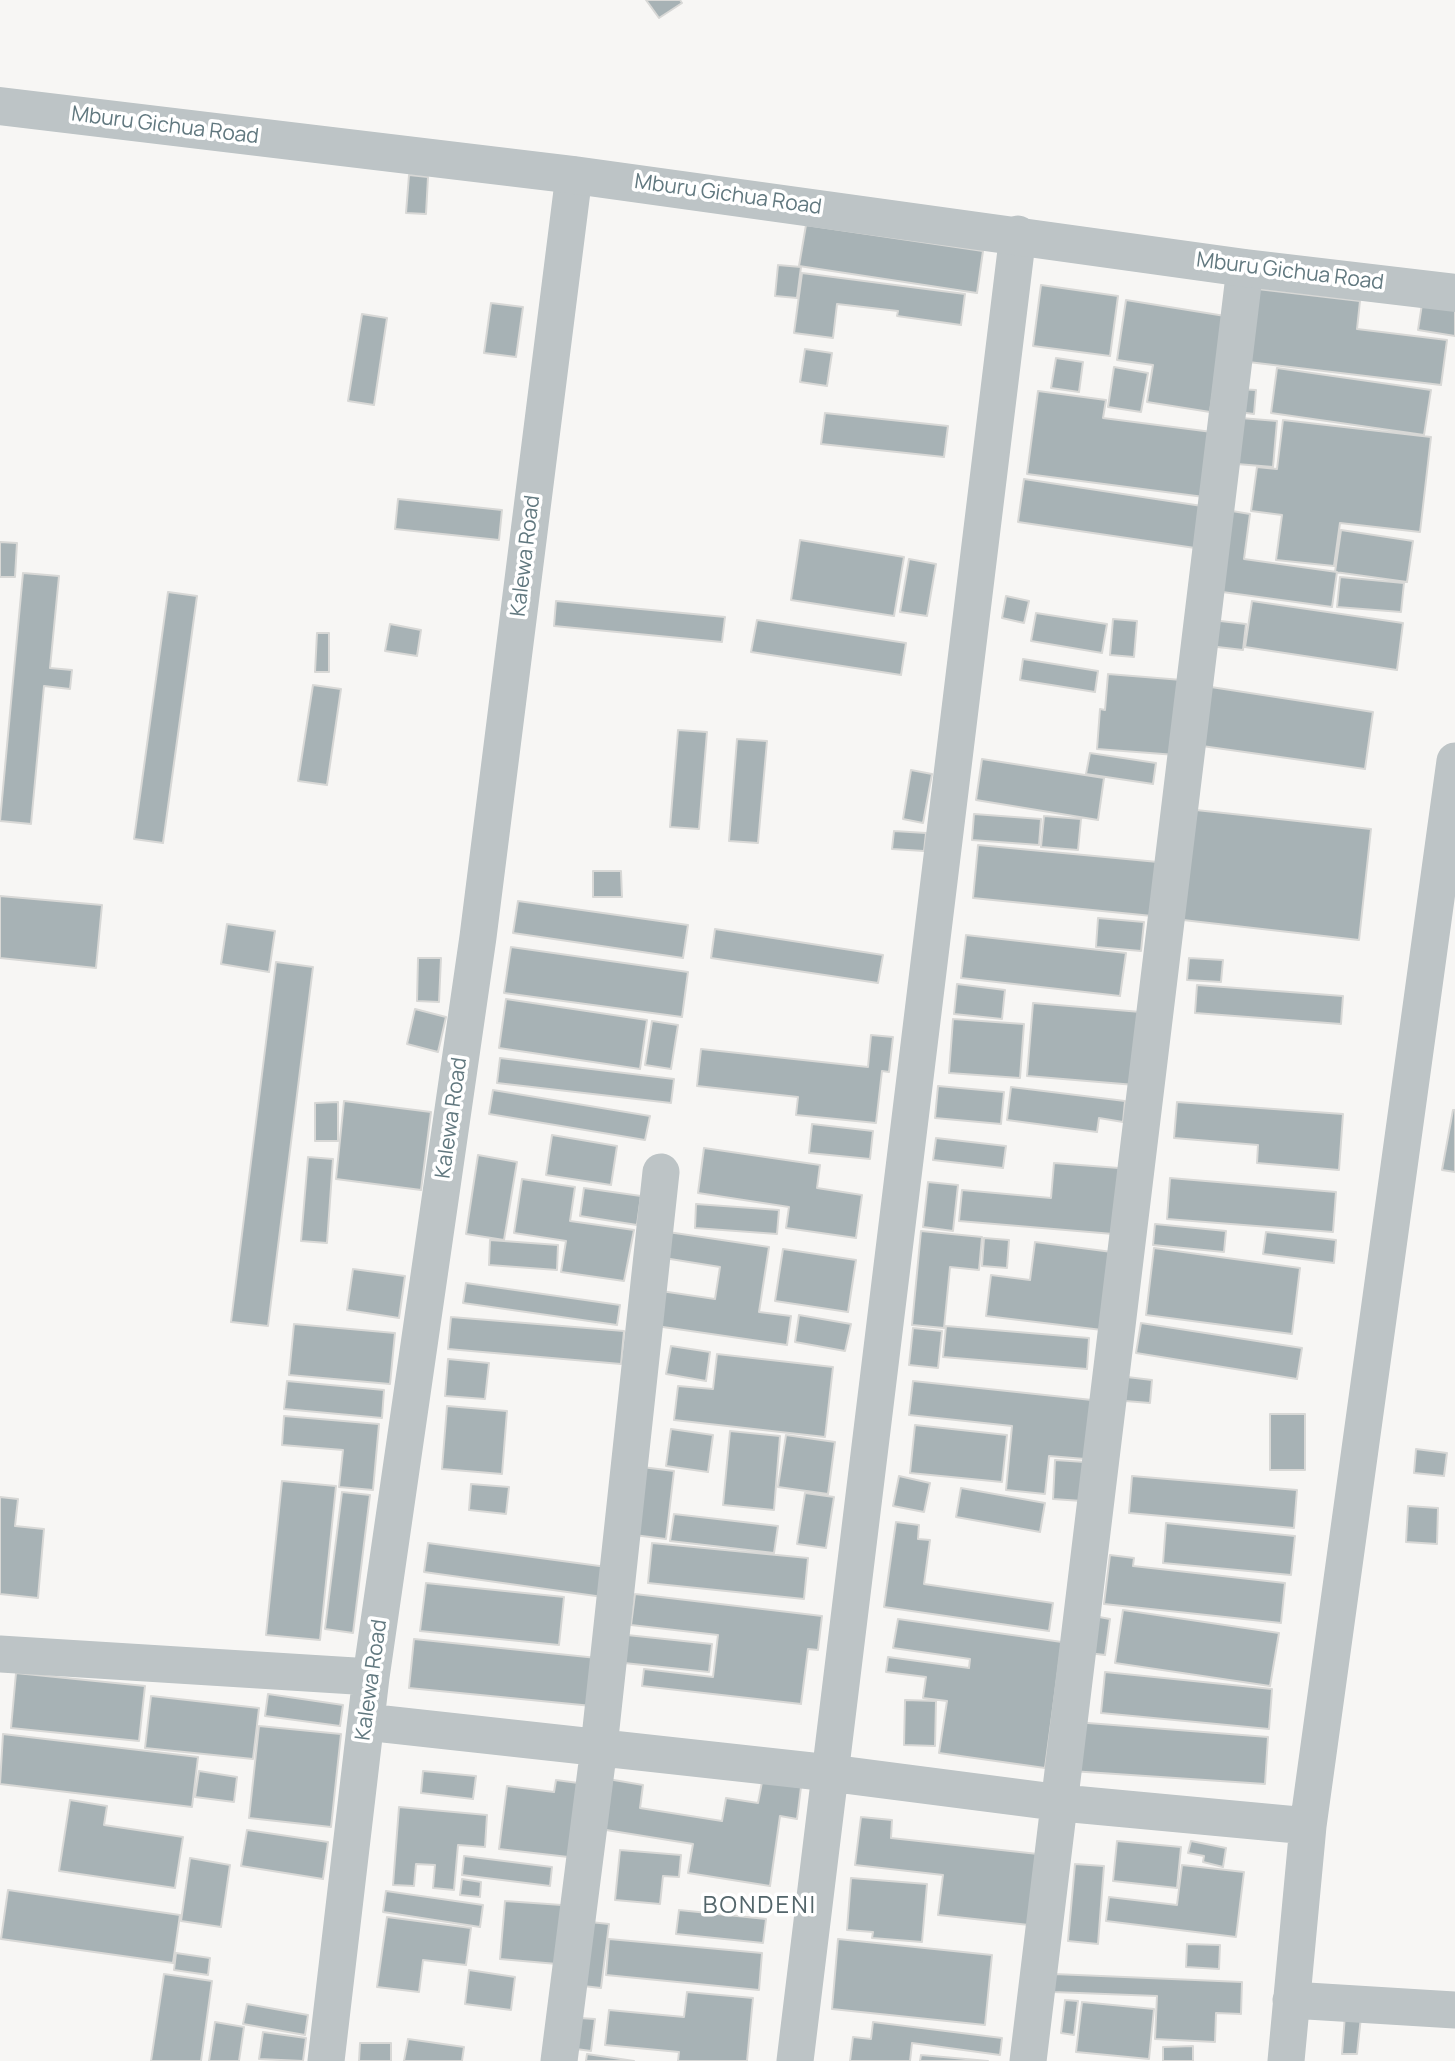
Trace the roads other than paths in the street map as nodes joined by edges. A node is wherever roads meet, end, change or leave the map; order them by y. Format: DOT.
graph roads {
  1 [pos="0,106"];
  2 [pos="574,175"];
  3 [pos="1018,234"];
  4 [pos="1245,268"];
  5 [pos="1455,293"];
  6 [pos="1455,761"];
  7 [pos="661,1172"];
  8 [pos="0,1654"];
  9 [pos="371,1677"];
  10 [pos="366,1722"];
  11 [pos="599,1747"];
  12 [pos="830,1773"];
  13 [pos="1062,1803"];
  14 [pos="1308,1826"];
  15 [pos="1291,2000"];
  16 [pos="1455,2010"];
  17 [pos="326,2061"];
  18 [pos="559,2061"];
  19 [pos="795,2061"];
  20 [pos="1028,2061"];
  21 [pos="1286,2061"];
  1 -- 2 [label="street, Mburu Gichua Road"];
  2 -- 3 [label="street, Mburu Gichua Road"];
  2 -- 9 [label="street, Kalewa Road"];
  3 -- 4 [label="street, Mburu Gichua Road"];
  3 -- 12 [label="street"];
  4 -- 5 [label="street, Mburu Gichua Road"];
  4 -- 13 [label="street"];
  6 -- 14 [label="street"];
  7 -- 11 [label="street"];
  8 -- 9 [label="street"];
  9 -- 10 [label="street, Kalewa Road"];
  10 -- 11 [label="street"];
  10 -- 17 [label="street, Kalewa Road"];
  11 -- 12 [label="street"];
  11 -- 18 [label="street"];
  12 -- 13 [label="street"];
  12 -- 19 [label="street"];
  13 -- 14 [label="street"];
  13 -- 20 [label="street"];
  14 -- 15 [label="street"];
  15 -- 16 [label="street"];
  15 -- 21 [label="street"];
}
